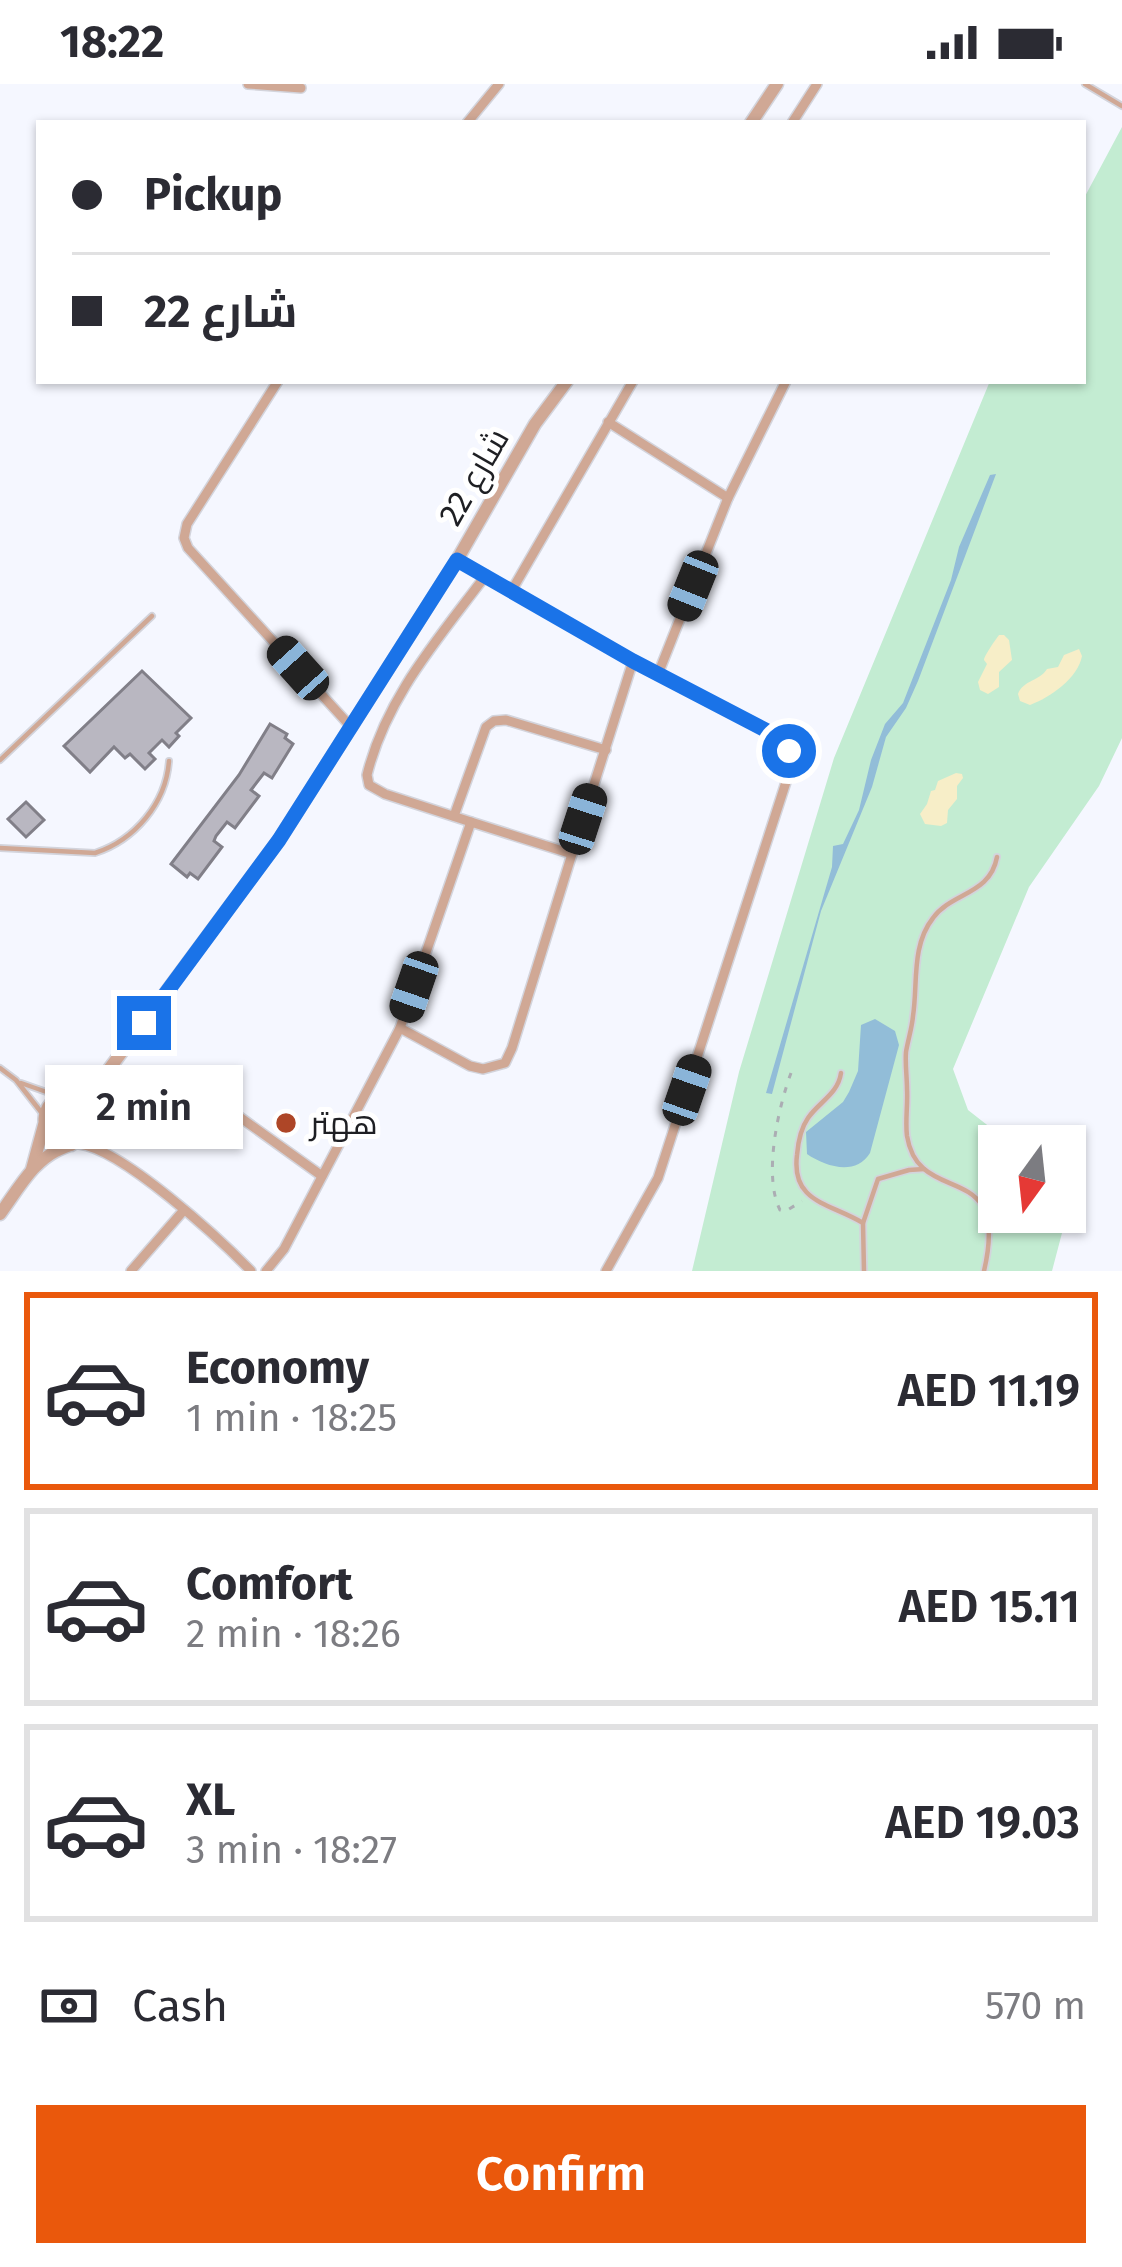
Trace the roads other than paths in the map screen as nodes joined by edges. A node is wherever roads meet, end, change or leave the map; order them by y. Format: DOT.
graph roads {
  1 [pos="248,84"];
  2 [pos="499,84"];
  3 [pos="777,84"];
  4 [pos="817,84"];
  5 [pos="1085,84"];
  6 [pos="301,88"];
  7 [pos="1122,106"];
  8 [pos="469,120"];
  9 [pos="753,120"];
  10 [pos="794,120"];
  11 [pos="276,384"];
  12 [pos="565,384"];
  13 [pos="631,384"];
  14 [pos="784,384"];
  15 [pos="608,422"];
  16 [pos="728,498"];
  17 [pos="457,560"];
  18 [pos="487,575"];
  19 [pos="512,590"];
  20 [pos="152,616"];
  21 [pos="633,661"];
  22 [pos="658,674"];
  23 [pos="352,728"];
  24 [pos="606,750"];
  25 [pos="0,760"];
  26 [pos="169,761"];
  27 [pos="454,816"];
  28 [pos="471,822"];
  29 [pos="0,848"];
  30 [pos="572,854"];
  31 [pos="997,857"];
  32 [pos="400,1028"];
  33 [pos="0,1068"];
  34 [pos="841,1072"];
  35 [pos="104,1076"];
  36 [pos="16,1080"];
  37 [pos="195,1085"];
  38 [pos="67,1096"];
  39 [pos="93,1119"];
  40 [pos="45,1120"];
  41 [pos="74,1144"];
  42 [pos="115,1157"];
  43 [pos="924,1169"];
  44 [pos="32,1170"];
  45 [pos="322,1176"];
  46 [pos="184,1210"];
  47 [pos="0,1214"];
  48 [pos="863,1223"];
  49 [pos="131,1271"];
  50 [pos="251,1271"];
  51 [pos="266,1271"];
  52 [pos="606,1271"];
  53 [pos="863,1271"];
  54 [pos="984,1271"];
  1 -- 6 [label="street"];
  2 -- 8 [label="street"];
  3 -- 9 [label="street"];
  4 -- 10 [label="street"];
  5 -- 7 [label="lane"];
  11 -- 23 [label="street"];
  12 -- 17 [label="street, شارع 22"];
  13 -- 15 [label="street"];
  14 -- 16 [label="street"];
  15 -- 16 [label="street"];
  15 -- 19 [label="street"];
  16 -- 22 [label="street"];
  17 -- 18 [label="street"];
  17 -- 23 [label="street, شارع 22"];
  18 -- 19 [label="street"];
  18 -- 27 [label="street"];
  19 -- 21 [label="street"];
  20 -- 25 [label="lane"];
  21 -- 22 [label="street"];
  21 -- 24 [label="street"];
  22 -- 52 [label="street"];
  23 -- 35 [label="street, شارع 22"];
  24 -- 27 [label="street"];
  24 -- 30 [label="street"];
  26 -- 29 [label="lane"];
  27 -- 28 [label="street"];
  28 -- 30 [label="street"];
  28 -- 32 [label="street"];
  30 -- 32 [label="street"];
  31 -- 43 [label="lane"];
  32 -- 45 [label="street"];
  33 -- 36 [label="lane"];
  34 -- 48 [label="lane"];
  35 -- 38 [label="street, شارع 22"];
  35 -- 39 [label="street, شارع 22"];
  36 -- 38 [label="lane"];
  36 -- 40 [label="lane"];
  37 -- 45 [label="street"];
  38 -- 39 [label="street"];
  38 -- 40 [label="street"];
  39 -- 41 [label="street"];
  39 -- 42 [label="street"];
  40 -- 41 [label="street"];
  40 -- 44 [label="street"];
  41 -- 42 [label="street"];
  41 -- 44 [label="street"];
  42 -- 46 [label="street"];
  43 -- 48 [label="lane"];
  43 -- 54 [label="lane"];
  44 -- 47 [label="street"];
  45 -- 51 [label="street"];
  46 -- 49 [label="street"];
  46 -- 50 [label="street"];
  48 -- 53 [label="lane"];
}
